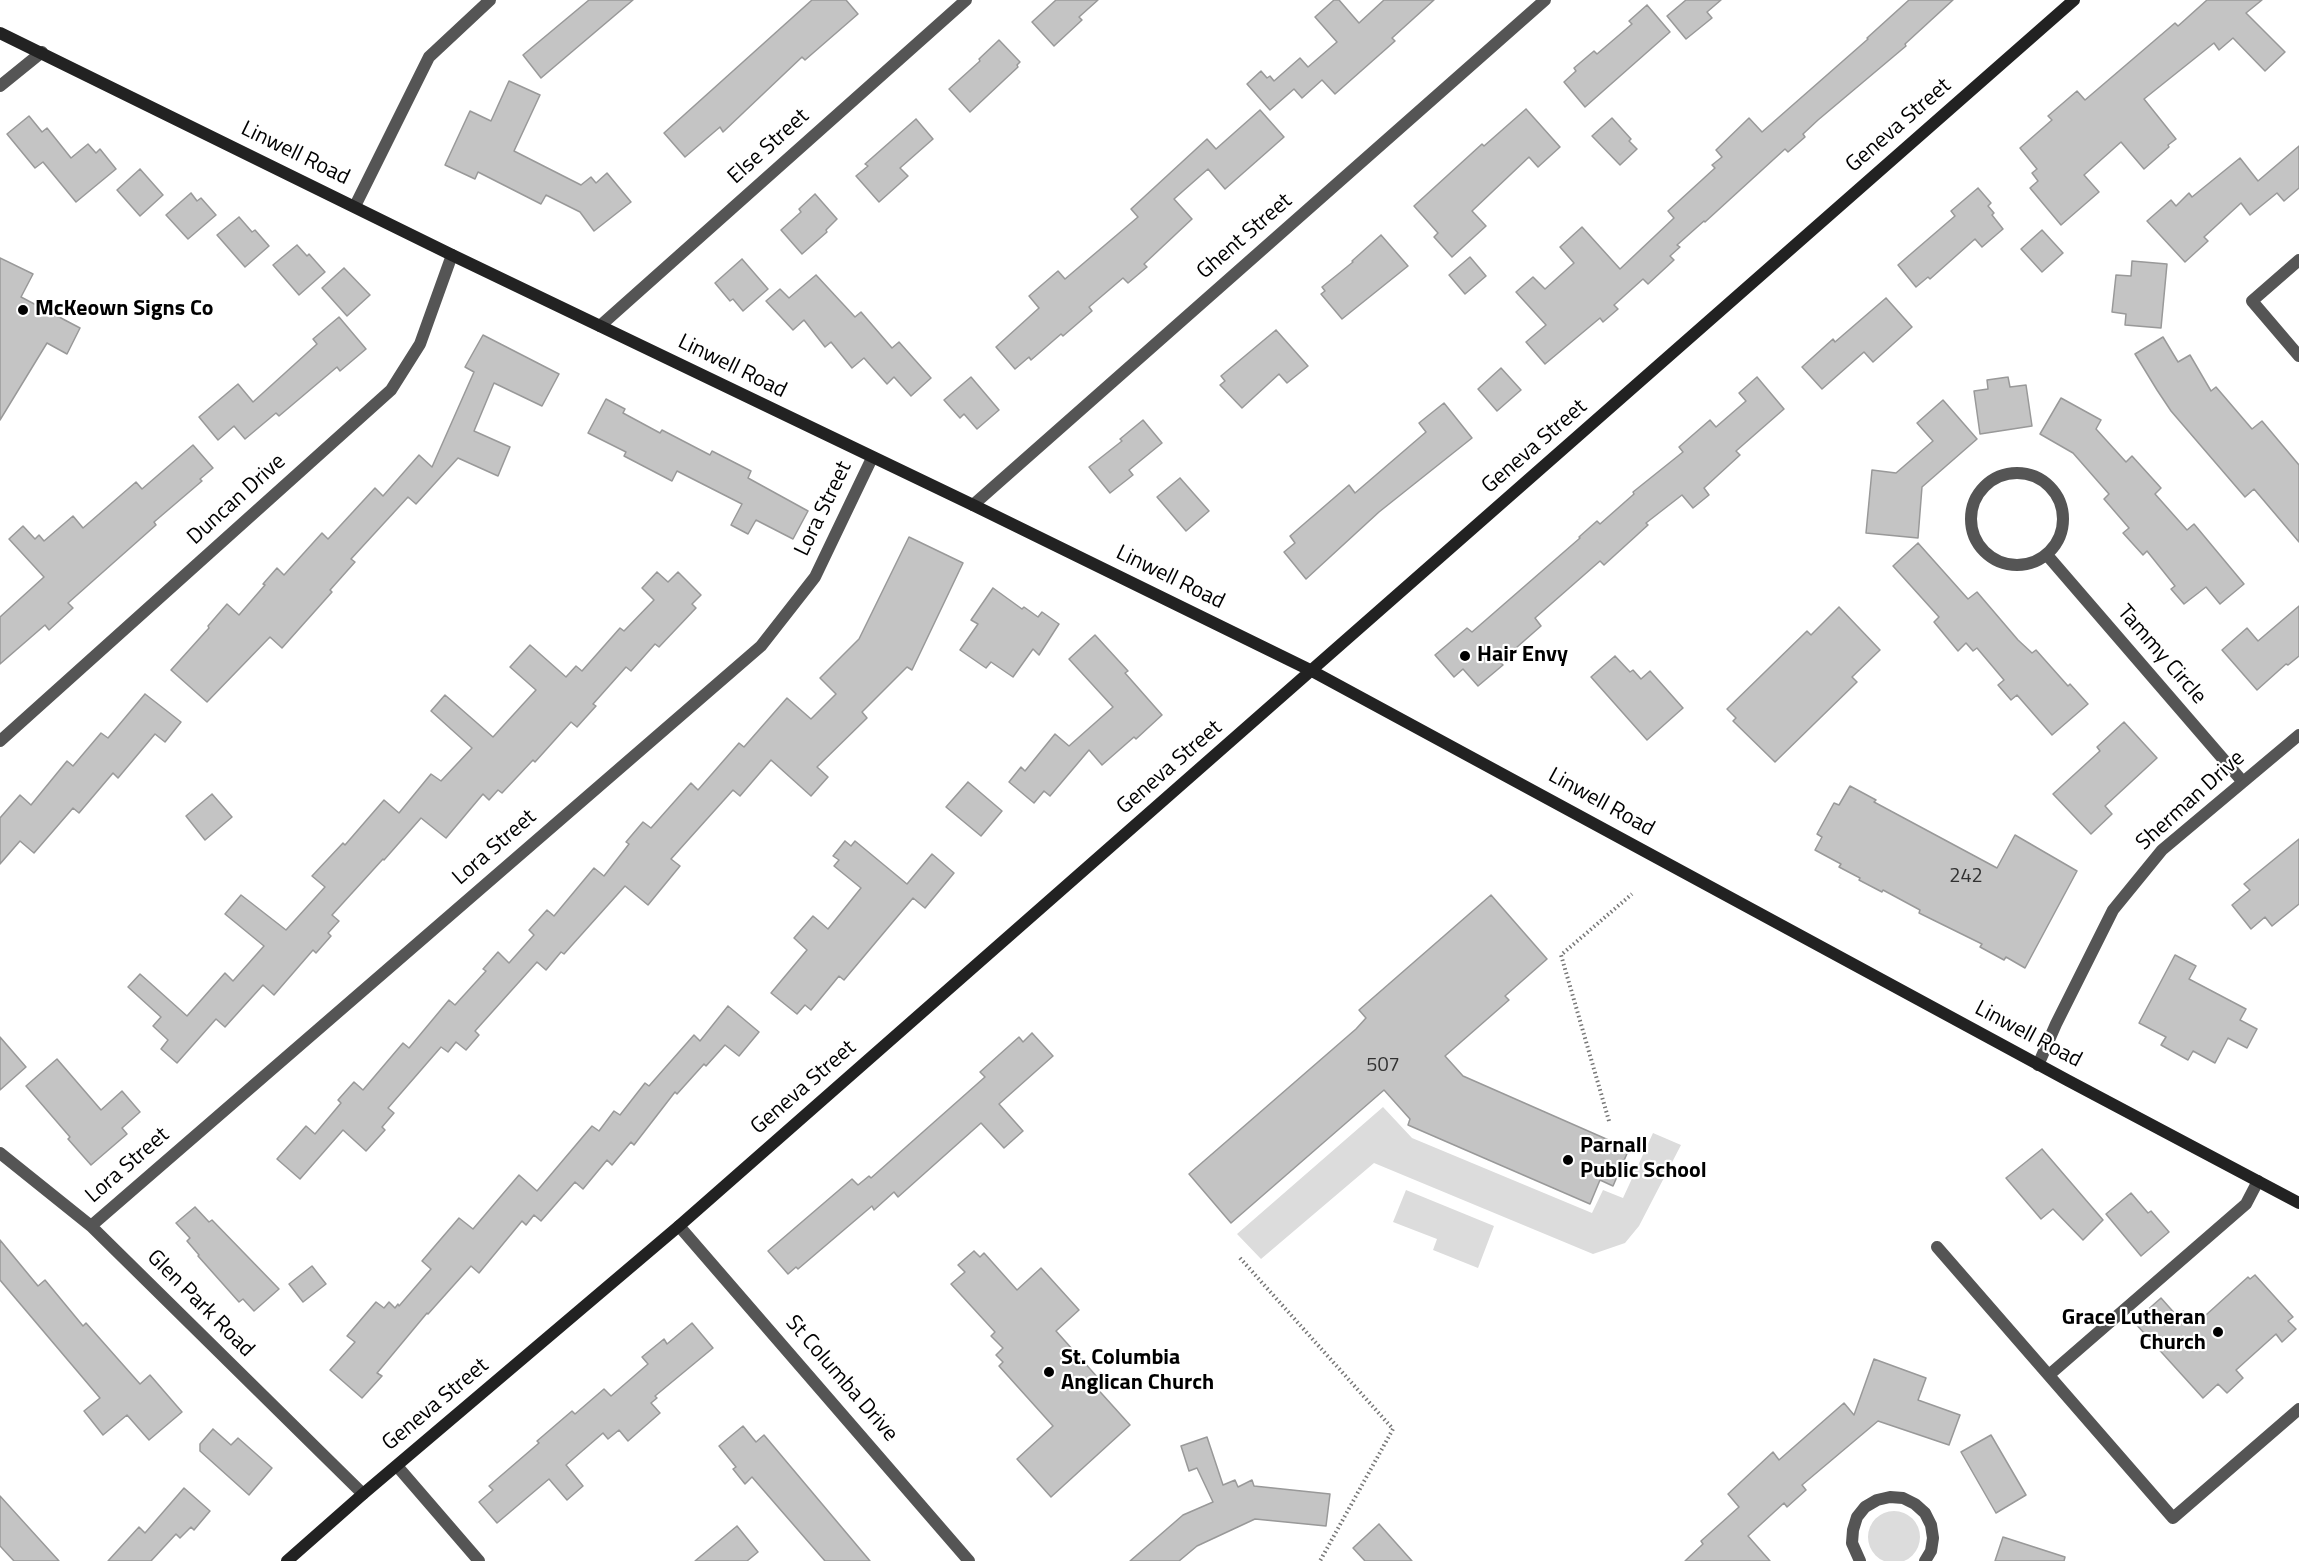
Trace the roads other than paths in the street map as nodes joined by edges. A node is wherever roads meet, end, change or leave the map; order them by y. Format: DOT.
graph roads {
  1 [pos="490,0"];
  2 [pos="966,0"];
  3 [pos="1545,0"];
  4 [pos="2074,0"];
  5 [pos="0,33"];
  6 [pos="42,52"];
  7 [pos="0,86"];
  8 [pos="355,206"];
  9 [pos="452,255"];
  10 [pos="2299,260"];
  11 [pos="600,326"];
  12 [pos="2299,356"];
  13 [pos="873,458"];
  14 [pos="973,505"];
  15 [pos="2047,555"];
  16 [pos="1312,671"];
  17 [pos="2299,735"];
  18 [pos="0,741"];
  19 [pos="2243,782"];
  20 [pos="2038,1065"];
  21 [pos="0,1153"];
  22 [pos="2258,1181"];
  23 [pos="2299,1203"];
  24 [pos="91,1226"];
  25 [pos="679,1226"];
  26 [pos="1937,1247"];
  27 [pos="2049,1375"];
  28 [pos="2299,1408"];
  29 [pos="397,1466"];
  30 [pos="363,1494"];
  31 [pos="287,1561"];
  32 [pos="480,1561"];
  33 [pos="969,1561"];
  34 [pos="1860,1561"];
  35 [pos="1925,1561"];
  1 -- 8 [label="street"];
  2 -- 11 [label="street, Else Street"];
  3 -- 14 [label="street, Ghent Street"];
  4 -- 16 [label="main road, Geneva Street"];
  5 -- 6 [label="main road, Linwell Road"];
  6 -- 7 [label="street"];
  6 -- 8 [label="main road, Linwell Road"];
  8 -- 9 [label="main road, Linwell Road"];
  9 -- 11 [label="main road, Linwell Road"];
  9 -- 18 [label="street, Duncan Drive"];
  10 -- 12 [label="street"];
  11 -- 13 [label="main road, Linwell Road"];
  13 -- 14 [label="main road, Linwell Road"];
  13 -- 24 [label="street, Lora Street"];
  14 -- 16 [label="main road, Linwell Road"];
  15 -- 15 [label="street"];
  15 -- 19 [label="street, Tammy Circle"];
  16 -- 20 [label="main road, Linwell Road"];
  16 -- 25 [label="main road, Geneva Street"];
  17 -- 19 [label="street, Sherman Drive"];
  19 -- 20 [label="street, Sherman Drive"];
  20 -- 22 [label="main road, Linwell Road"];
  21 -- 24 [label="street, Glen Park Road"];
  22 -- 23 [label="main road, Linwell Road"];
  22 -- 27 [label="street"];
  24 -- 30 [label="street, Glen Park Road"];
  25 -- 29 [label="main road, Geneva Street"];
  25 -- 33 [label="street, St Columba Drive"];
  26 -- 27 [label="street"];
  27 -- 28 [label="street"];
  29 -- 30 [label="main road, Geneva Street"];
  29 -- 32 [label="street"];
  30 -- 31 [label="main road, Geneva Street"];
  34 -- 35 [label="street"];
}
